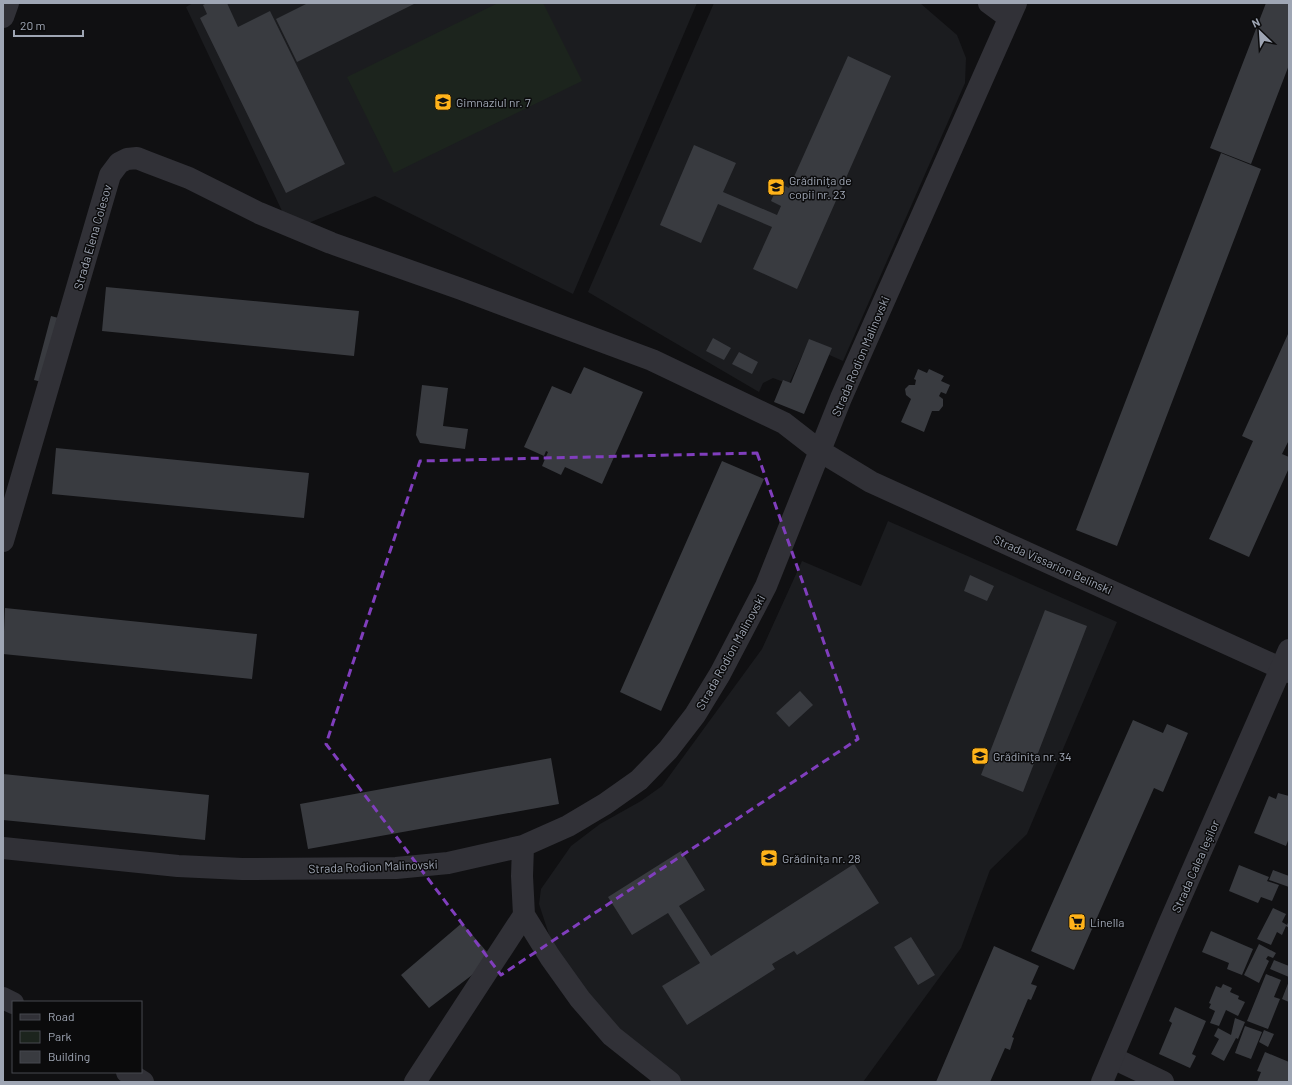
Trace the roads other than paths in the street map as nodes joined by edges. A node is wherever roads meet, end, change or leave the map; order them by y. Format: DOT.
graph roads {
  1 [pos="8,3"];
  2 [pos="989,3"];
  3 [pos="1012,10"];
  4 [pos="3,17"];
  5 [pos="820,451"];
  6 [pos="3,541"];
  7 [pos="1286,663"];
  8 [pos="524,846"];
  9 [pos="3,848"];
  10 [pos="524,915"];
  11 [pos="3,998"];
  12 [pos="12,1002"];
  13 [pos="1113,1058"];
  14 [pos="129,1073"];
  15 [pos="143,1082"];
  16 [pos="415,1082"];
  17 [pos="670,1082"];
  18 [pos="1102,1082"];
  19 [pos="1163,1082"];
  1 -- 4 [label="street"];
  2 -- 3 [label="street, Strada Rodion Malinovski"];
  3 -- 5 [label="street, Strada Rodion Malinovski"];
  5 -- 6 [label="street, Strada Elena Colesov"];
  5 -- 7 [label="street, Strada Vissarion Belinski"];
  5 -- 8 [label="street, Strada Rodion Malinovski"];
  7 -- 13 [label="street, Strada Calea Ieșilor"];
  8 -- 9 [label="street, Strada Rodion Malinovski"];
  8 -- 10 [label="street"];
  10 -- 16 [label="street"];
  10 -- 17 [label="street"];
  11 -- 12 [label="street"];
  13 -- 18 [label="street, Strada Calea Ieșilor"];
  13 -- 19 [label="street"];
  14 -- 15 [label="street"];
}
